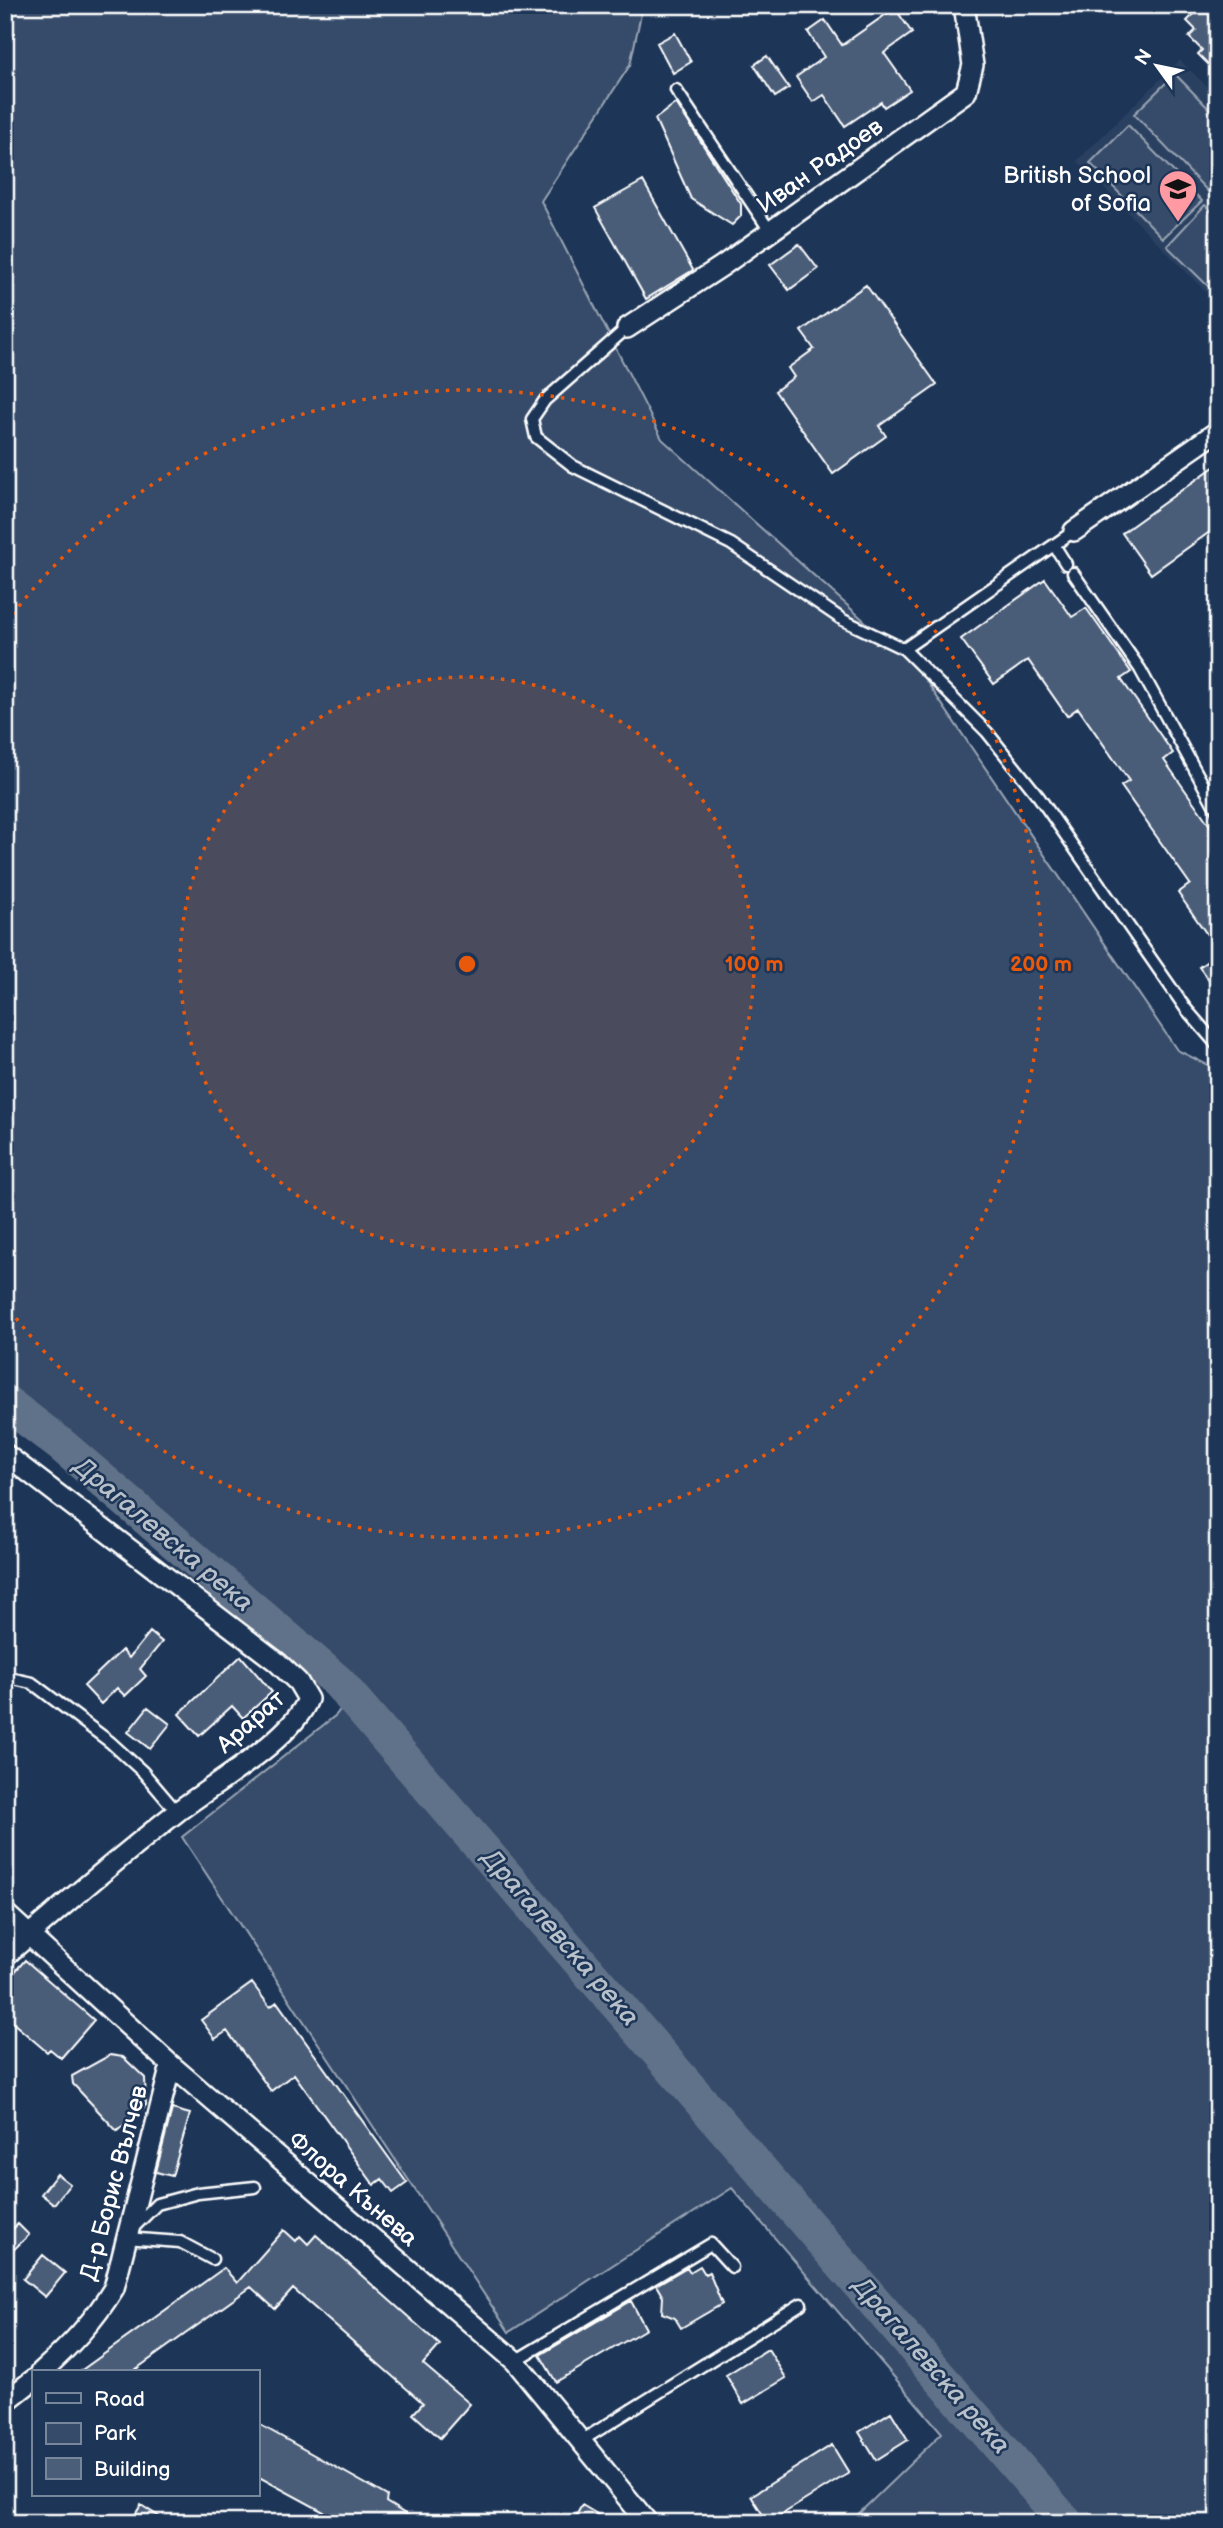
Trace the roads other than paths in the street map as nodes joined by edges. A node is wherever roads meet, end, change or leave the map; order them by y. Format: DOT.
graph roads {
  1 [pos="961,6"];
  2 [pos="676,90"];
  3 [pos="770,231"];
  4 [pos="627,328"];
  5 [pos="1218,431"];
  6 [pos="1074,531"];
  7 [pos="1054,545"];
  8 [pos="904,649"];
  9 [pos="1218,812"];
  10 [pos="1218,1046"];
  11 [pos="5,1454"];
  12 [pos="5,1677"];
  13 [pos="177,1812"];
  14 [pos="5,1913"];
  15 [pos="31,1934"];
  16 [pos="5,1956"];
  17 [pos="171,2065"];
  18 [pos="255,2188"];
  19 [pos="124,2238"];
  20 [pos="212,2259"];
  21 [pos="732,2267"];
  22 [pos="801,2304"];
  23 [pos="514,2361"];
  24 [pos="43,2370"];
  25 [pos="32,2381"];
  26 [pos="5,2402"];
  27 [pos="581,2441"];
  28 [pos="648,2523"];
  1 -- 3 [label="street, Иван Радоев"];
  2 -- 3 [label="lane"];
  3 -- 4 [label="street, Иван Радоев"];
  4 -- 8 [label="lane"];
  5 -- 6 [label="street"];
  6 -- 7 [label="lane"];
  7 -- 8 [label="lane"];
  7 -- 9 [label="lane"];
  8 -- 10 [label="lane"];
  11 -- 13 [label="street, Арарат"];
  12 -- 13 [label="lane"];
  13 -- 15 [label="street"];
  14 -- 15 [label="street, Флора Кънева"];
  15 -- 16 [label="street"];
  15 -- 17 [label="street, Флора Кънева"];
  17 -- 19 [label="street, Д-р Борис Вълчев"];
  17 -- 23 [label="street, Флора Кънева"];
  18 -- 19 [label="lane"];
  19 -- 20 [label="lane"];
  19 -- 24 [label="street, Д-р Борис Вълчев"];
  21 -- 23 [label="lane"];
  22 -- 27 [label="lane"];
  23 -- 27 [label="street, Флора Кънева"];
  25 -- 26 [label="street"];
  27 -- 28 [label="street, Флора Кънева"];
}
